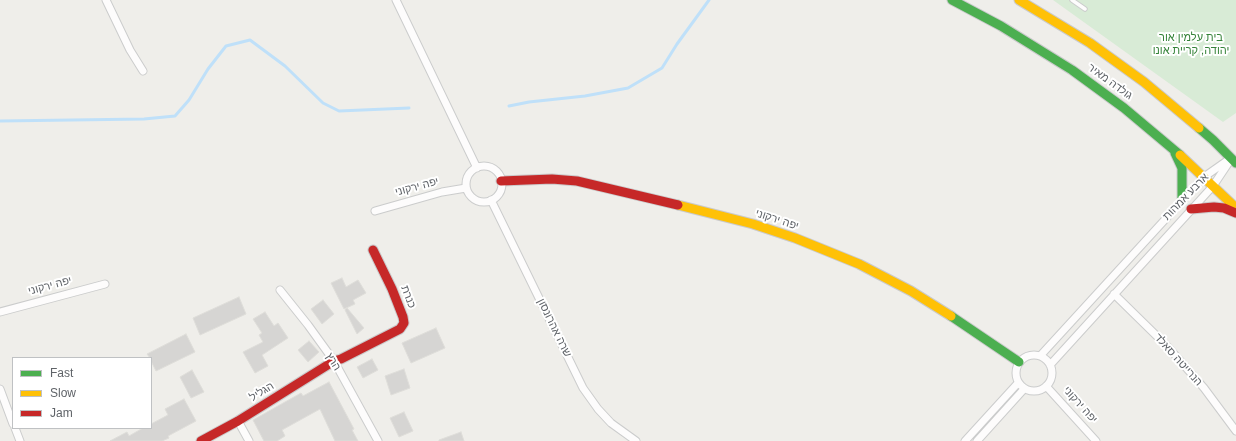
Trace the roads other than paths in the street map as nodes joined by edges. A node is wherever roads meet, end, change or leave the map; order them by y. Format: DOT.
graph roads {
  1 [pos="106,0"];
  2 [pos="396,0"];
  3 [pos="952,0"];
  4 [pos="1020,0"];
  5 [pos="1072,0"];
  6 [pos="1085,9"];
  7 [pos="143,71"];
  8 [pos="1172,148"];
  9 [pos="1234,160"];
  10 [pos="476,168"];
  11 [pos="1204,176"];
  12 [pos="501,181"];
  13 [pos="1213,186"];
  14 [pos="466,188"];
  15 [pos="491,200"];
  16 [pos="1182,200"];
  17 [pos="1236,208"];
  18 [pos="1192,209"];
  19 [pos="375,210"];
  20 [pos="1236,213"];
  21 [pos="373,250"];
  22 [pos="105,284"];
  23 [pos="280,290"];
  24 [pos="1114,294"];
  25 [pos="0,312"];
  26 [pos="1040,356"];
  27 [pos="334,361"];
  28 [pos="1019,362"];
  29 [pos="1050,365"];
  30 [pos="1018,383"];
  31 [pos="1046,386"];
  32 [pos="1024,388"];
  33 [pos="0,389"];
  34 [pos="12,421"];
  35 [pos="238,421"];
  36 [pos="15,429"];
  37 [pos="1236,430"];
  38 [pos="19,439"];
  39 [pos="378,440"];
  40 [pos="201,441"];
  41 [pos="249,441"];
  42 [pos="636,441"];
  43 [pos="965,441"];
  44 [pos="977,441"];
  45 [pos="1096,441"];
  1 -- 7 [label="street"];
  2 -- 10 [label="street"];
  3 -- 8 [label="street, גולדה מאיר"];
  4 -- 9 [label="street, גולדה מאיר"];
  5 -- 6 [label="lane"];
  8 -- 11 [label="street, גולדה מאיר"];
  8 -- 16 [label="street"];
  9 -- 11 [label="street, ארבע אמהות"];
  9 -- 13 [label="street, ארבע אמהות"];
  10 -- 12 [label="street"];
  10 -- 14 [label="street"];
  11 -- 13 [label="street, גולדה מאיר"];
  11 -- 16 [label="street, ארבע אמהות"];
  12 -- 15 [label="street"];
  12 -- 28 [label="street, יפה ירקוני"];
  13 -- 17 [label="street, גולדה מאיר"];
  13 -- 18 [label="street, ארבע אמהות"];
  14 -- 15 [label="street"];
  14 -- 19 [label="street, יפה ירקוני"];
  15 -- 42 [label="street, שרה אהרונסון"];
  16 -- 26 [label="street, ארבע אמהות"];
  18 -- 20 [label="street"];
  18 -- 24 [label="street, ארבע אמהות"];
  21 -- 27 [label="street, כנרת"];
  22 -- 25 [label="street, יפה ירקוני"];
  23 -- 27 [label="street, הרץ"];
  24 -- 29 [label="street, ארבע אמהות"];
  24 -- 37 [label="street, הנרייטה סאלד"];
  26 -- 28 [label="street"];
  26 -- 29 [label="street"];
  27 -- 35 [label="street, הגליל"];
  27 -- 39 [label="street, הרץ"];
  28 -- 30 [label="street"];
  29 -- 31 [label="street"];
  30 -- 32 [label="street"];
  30 -- 43 [label="street"];
  31 -- 32 [label="street"];
  31 -- 45 [label="street, יפה ירקוני"];
  32 -- 44 [label="street"];
  33 -- 34 [label="street"];
  35 -- 40 [label="street, הגליל"];
  35 -- 41 [label="street"];
  36 -- 38 [label="street"];
}
